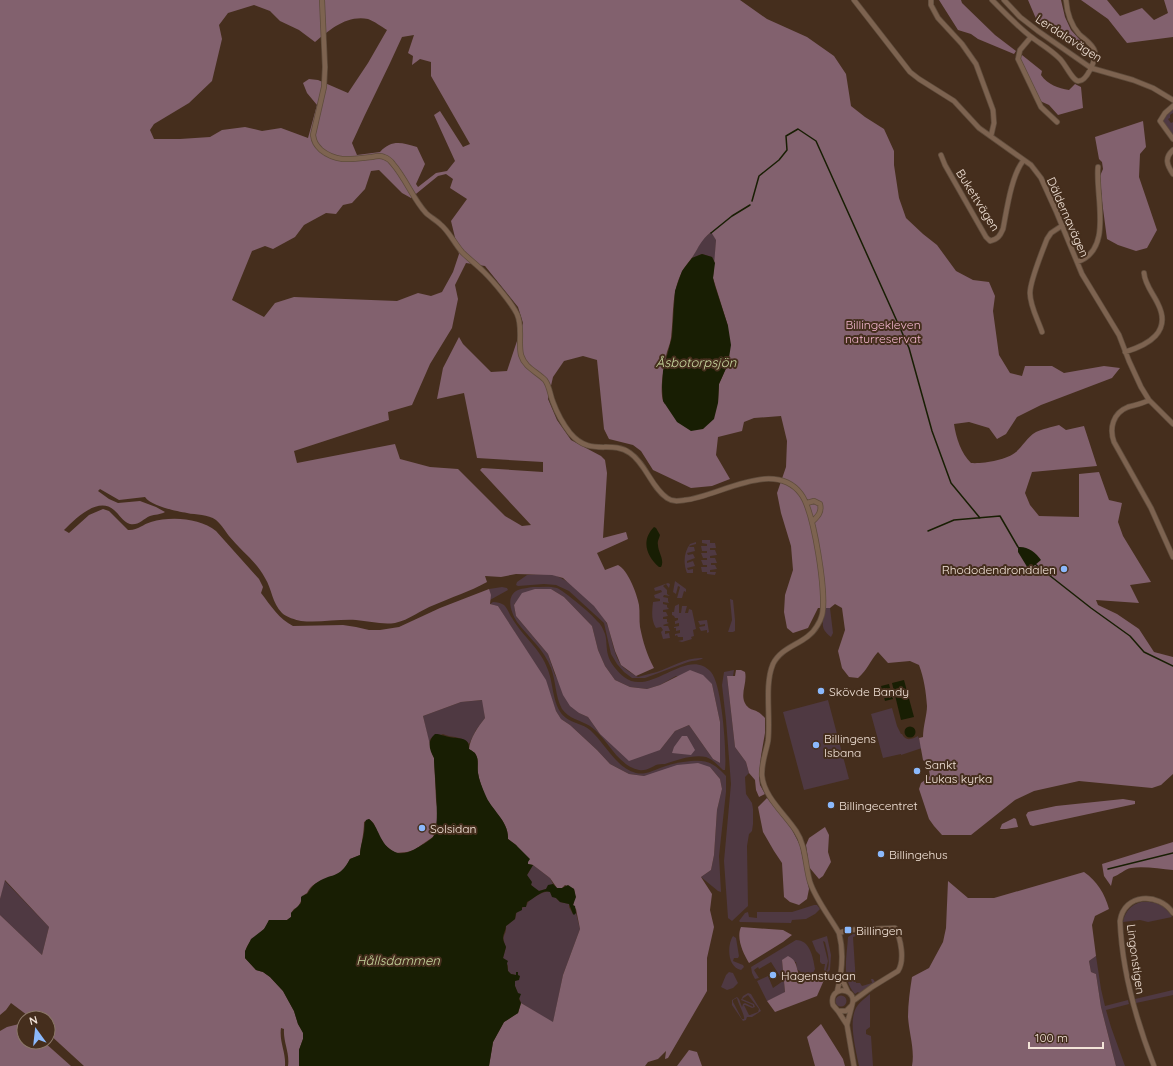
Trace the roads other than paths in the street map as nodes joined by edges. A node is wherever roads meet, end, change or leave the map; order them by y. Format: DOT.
graph roads {
  1 [pos="322,0"];
  2 [pos="854,0"];
  3 [pos="931,0"];
  4 [pos="992,0"];
  5 [pos="1004,0"];
  6 [pos="1066,0"];
  7 [pos="1031,36"];
  8 [pos="1091,68"];
  9 [pos="1173,100"];
  10 [pos="1173,106"];
  11 [pos="1057,122"];
  12 [pos="991,136"];
  13 [pos="1173,139"];
  14 [pos="1173,150"];
  15 [pos="941,155"];
  16 [pos="1023,161"];
  17 [pos="1098,167"];
  18 [pos="1173,174"];
  19 [pos="1063,225"];
  20 [pos="1077,262"];
  21 [pos="1144,273"];
  22 [pos="1042,332"];
  23 [pos="1125,352"];
  24 [pos="1149,400"];
  25 [pos="1173,424"];
  26 [pos="807,503"];
  27 [pos="813,521"];
  28 [pos="1173,557"];
  29 [pos="1173,913"];
  30 [pos="840,933"];
  31 [pos="841,976"];
  32 [pos="837,992"];
  33 [pos="848,992"];
  34 [pos="852,1003"];
  35 [pos="838,1010"];
  36 [pos="847,1025"];
  37 [pos="854,1066"];
  38 [pos="1154,1066"];
  1 -- 26 [label="street"];
  2 -- 12 [label="street, Däldernavägen"];
  3 -- 12 [label="street"];
  4 -- 7 [label="street"];
  5 -- 8 [label="street, Lerdalavägen"];
  6 -- 8 [label="street"];
  7 -- 8 [label="street"];
  7 -- 11 [label="street"];
  8 -- 9 [label="street, Lerdalavägen"];
  10 -- 13 [label="street"];
  12 -- 16 [label="street, Däldernavägen"];
  14 -- 18 [label="street"];
  15 -- 16 [label="street, Bukettvägen"];
  16 -- 19 [label="street, Däldernavägen"];
  17 -- 20 [label="street"];
  19 -- 20 [label="street, Däldernavägen"];
  19 -- 22 [label="street"];
  20 -- 23 [label="street, Däldernavägen"];
  21 -- 23 [label="street"];
  23 -- 24 [label="street, Däldernavägen"];
  24 -- 25 [label="street, Däldernavägen"];
  24 -- 28 [label="street"];
  26 -- 27 [label="street"];
  26 -- 27 [label="street"];
  27 -- 30 [label="street"];
  29 -- 38 [label="street, Lingonstigen"];
  30 -- 31 [label="street"];
  30 -- 34 [label="street"];
  31 -- 32 [label="street"];
  31 -- 33 [label="street"];
  32 -- 33 [label="street"];
  32 -- 35 [label="street"];
  33 -- 34 [label="street"];
  34 -- 35 [label="street"];
  34 -- 36 [label="street"];
  35 -- 36 [label="street"];
  36 -- 37 [label="street"];
}
